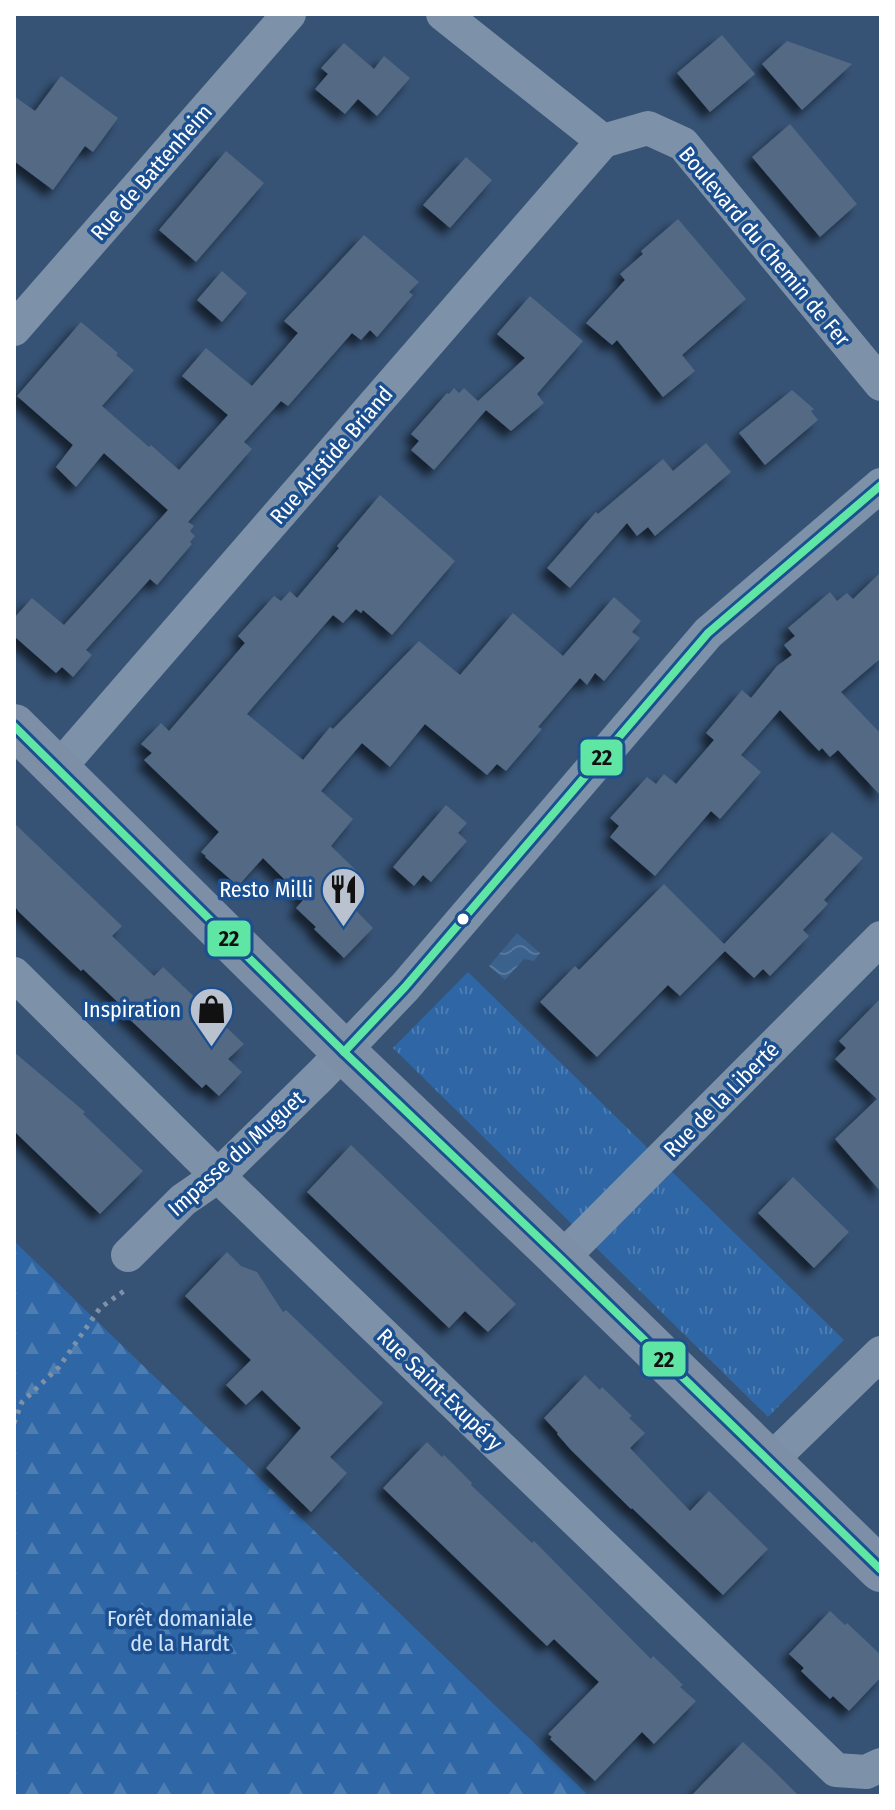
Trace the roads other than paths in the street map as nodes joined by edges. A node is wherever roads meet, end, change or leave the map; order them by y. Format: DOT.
graph roads {
  1 [pos="289,14"];
  2 [pos="443,14"];
  3 [pos="603,141"];
  4 [pos="14,329"];
  5 [pos="881,384"];
  6 [pos="881,485"];
  7 [pos="14,726"];
  8 [pos="58,769"];
  9 [pos="881,938"];
  10 [pos="14,974"];
  11 [pos="344,1052"];
  12 [pos="218,1176"];
  13 [pos="128,1255"];
  14 [pos="561,1259"];
  15 [pos="881,1353"];
  16 [pos="769,1462"];
  17 [pos="881,1570"];
  18 [pos="881,1765"];
  1 -- 4 [label="street, Rue de Battenheim"];
  2 -- 3 [label="street"];
  3 -- 5 [label="street, Boulevard du Chemin de Fer"];
  3 -- 8 [label="street, Rue Aristide Briand"];
  6 -- 11 [label="street, Impasse du Muguet"];
  7 -- 8 [label="main road"];
  8 -- 11 [label="main road"];
  9 -- 14 [label="street, Rue de la Liberté"];
  10 -- 12 [label="street, Rue Saint-Exupéry"];
  11 -- 12 [label="street, Impasse du Muguet"];
  11 -- 14 [label="main road"];
  12 -- 13 [label="street, Impasse du Muguet"];
  12 -- 18 [label="street, Rue Saint-Exupéry"];
  14 -- 16 [label="main road"];
  15 -- 16 [label="street"];
  16 -- 17 [label="main road"];
}
